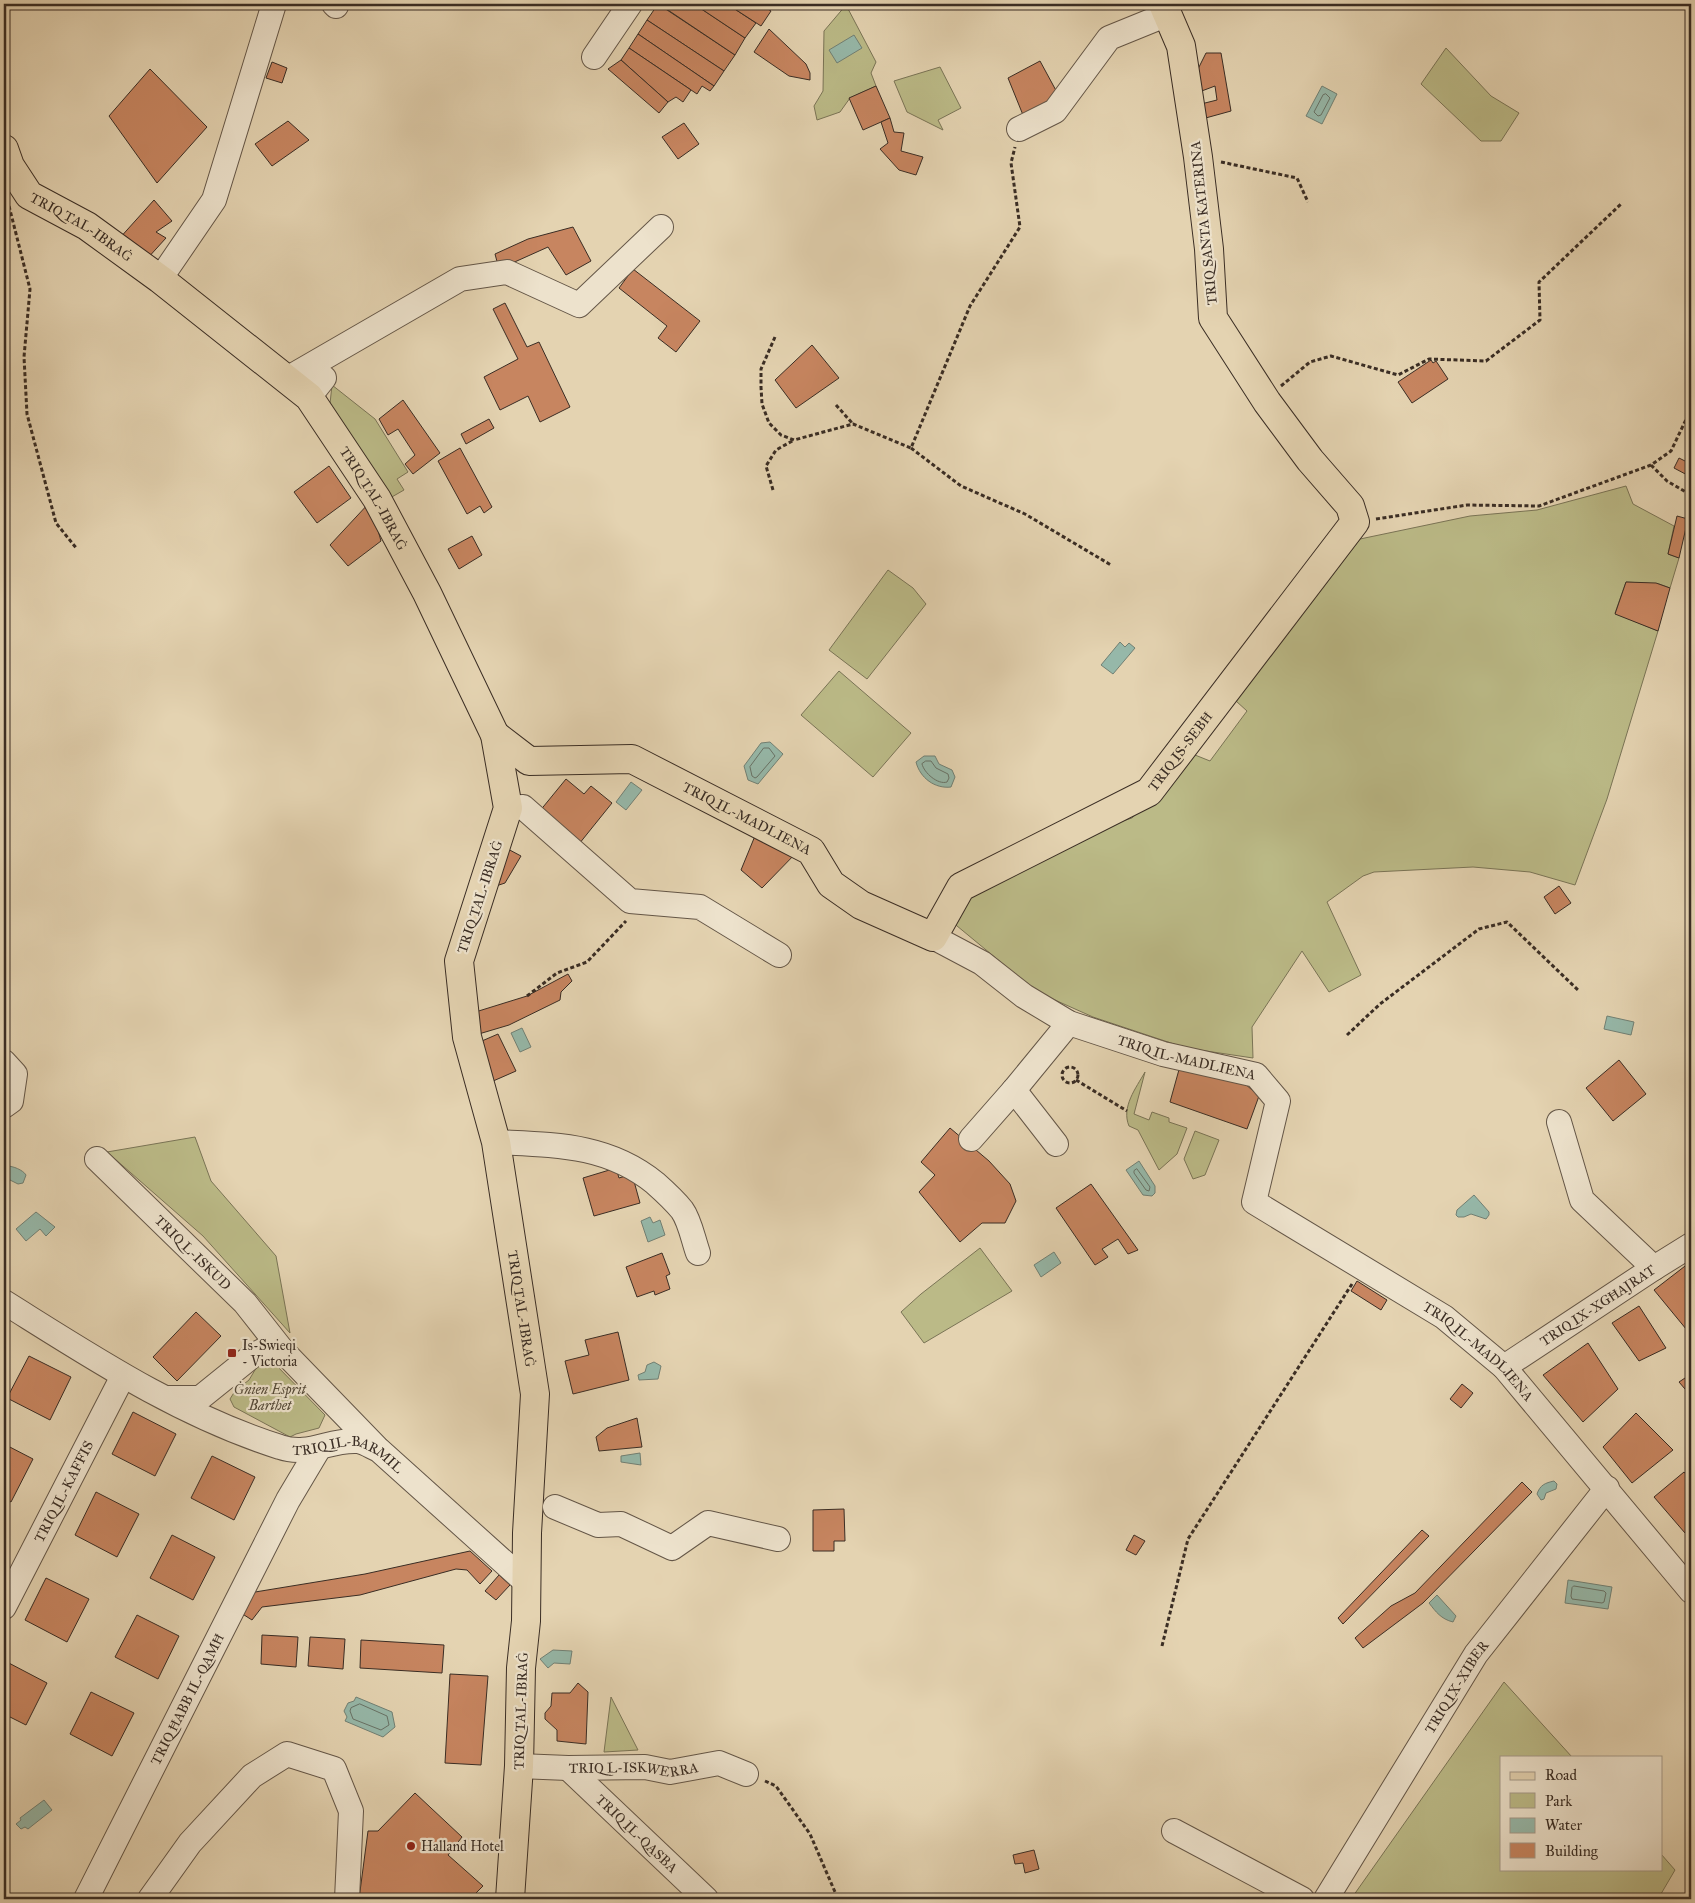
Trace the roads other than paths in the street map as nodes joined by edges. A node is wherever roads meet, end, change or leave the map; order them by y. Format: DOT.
graph roads {
  1 [pos="274,4"];
  2 [pos="630,4"];
  3 [pos="1165,9"];
  4 [pos="594,57"];
  5 [pos="1020,129"];
  6 [pos="4,150"];
  7 [pos="661,227"];
  8 [pos="160,279"];
  9 [pos="287,379"];
  10 [pos="1355,522"];
  11 [pos="495,735"];
  12 [pos="529,762"];
  13 [pos="508,808"];
  14 [pos="933,937"];
  15 [pos="779,955"];
  16 [pos="1069,1023"];
  17 [pos="4,1062"];
  18 [pos="1014,1090"];
  19 [pos="8,1103"];
  20 [pos="1559,1122"];
  21 [pos="971,1139"];
  22 [pos="496,1142"];
  23 [pos="1056,1144"];
  24 [pos="97,1159"];
  25 [pos="1691,1245"];
  26 [pos="698,1253"];
  27 [pos="1654,1268"];
  28 [pos="4,1302"];
  29 [pos="245,1304"];
  30 [pos="282,1350"];
  31 [pos="1504,1367"];
  32 [pos="236,1369"];
  33 [pos="123,1376"];
  34 [pos="163,1399"];
  35 [pos="336,1407"];
  36 [pos="231,1430"];
  37 [pos="325,1445"];
  38 [pos="282,1448"];
  39 [pos="379,1450"];
  40 [pos="1607,1488"];
  41 [pos="288,1500"];
  42 [pos="555,1507"];
  43 [pos="778,1539"];
  44 [pos="528,1584"];
  45 [pos="1691,1591"];
  46 [pos="4,1607"];
  47 [pos="519,1766"];
  48 [pos="568,1768"];
  49 [pos="746,1774"];
  50 [pos="1174,1831"];
  51 [pos="86,1899"];
  52 [pos="150,1899"];
  53 [pos="347,1899"];
  54 [pos="510,1899"];
  55 [pos="706,1899"];
  56 [pos="1302,1899"];
  57 [pos="1326,1899"];
  1 -- 8 [label="street"];
  2 -- 4 [label="street"];
  3 -- 5 [label="street"];
  3 -- 10 [label="main road, TRIQ SANTA KATERINA"];
  6 -- 8 [label="main road, TRIQ TAL-IBRAĠ"];
  7 -- 9 [label="street"];
  8 -- 9 [label="main road, TRIQ TAL-IBRAĠ"];
  9 -- 11 [label="main road, TRIQ TAL-IBRAĠ"];
  10 -- 14 [label="main road, TRIQ IS-SEBĦ"];
  11 -- 12 [label="main road"];
  11 -- 13 [label="main road, TRIQ TAL-IBRAĠ"];
  12 -- 13 [label="main road"];
  12 -- 14 [label="main road, TRIQ IL-MADLIENA"];
  13 -- 15 [label="street"];
  13 -- 22 [label="main road, TRIQ TAL-IBRAĠ"];
  14 -- 16 [label="street, TRIQ IL-MADLIENA"];
  16 -- 18 [label="street"];
  16 -- 31 [label="street, TRIQ IL-MADLIENA"];
  17 -- 19 [label="street"];
  18 -- 21 [label="street"];
  18 -- 23 [label="street"];
  20 -- 27 [label="street"];
  22 -- 26 [label="street"];
  22 -- 44 [label="main road, TRIQ TAL-IBRAĠ"];
  24 -- 29 [label="street, TRIQ L-ISKUD"];
  25 -- 27 [label="street, TRIQ IX-XGĦAJRAT"];
  27 -- 31 [label="street, TRIQ IX-XGĦAJRAT"];
  28 -- 33 [label="street, TRIQ IL-BARMIL"];
  29 -- 30 [label="street, TRIQ L-ISKUD"];
  29 -- 32 [label="street"];
  30 -- 32 [label="street"];
  30 -- 35 [label="street, TRIQ L-ISKUD"];
  31 -- 40 [label="street, TRIQ IL-MADLIENA"];
  32 -- 34 [label="street"];
  32 -- 36 [label="street"];
  33 -- 34 [label="street, TRIQ IL-BARMIL"];
  33 -- 46 [label="street, TRIQ IL-KAFFIS"];
  34 -- 36 [label="street, TRIQ IL-BARMIL"];
  35 -- 37 [label="street"];
  35 -- 39 [label="street, TRIQ L-ISKUD"];
  36 -- 38 [label="street, TRIQ IL-BARMIL"];
  37 -- 38 [label="street, TRIQ IL-BARMIL"];
  37 -- 39 [label="street, TRIQ IL-BARMIL"];
  37 -- 41 [label="street, TRIQ ĦABB IL-QAMĦ"];
  38 -- 41 [label="street, TRIQ ĦABB IL-QAMĦ"];
  39 -- 44 [label="street, TRIQ IL-BARMIL"];
  40 -- 45 [label="street, TRIQ IL-MADLIENA"];
  40 -- 57 [label="street, TRIQ IX-XIBER"];
  41 -- 51 [label="street, TRIQ ĦABB IL-QAMĦ"];
  42 -- 43 [label="street"];
  44 -- 47 [label="main road, TRIQ TAL-IBRAĠ"];
  47 -- 48 [label="street, TRIQ L-ISKWERRA"];
  47 -- 54 [label="main road, TRIQ TAL-IBRAĠ"];
  48 -- 49 [label="street, TRIQ L-ISKWERRA"];
  48 -- 55 [label="street, TRIQ IL-QASBA"];
  50 -- 56 [label="street"];
  52 -- 53 [label="street"];
}
